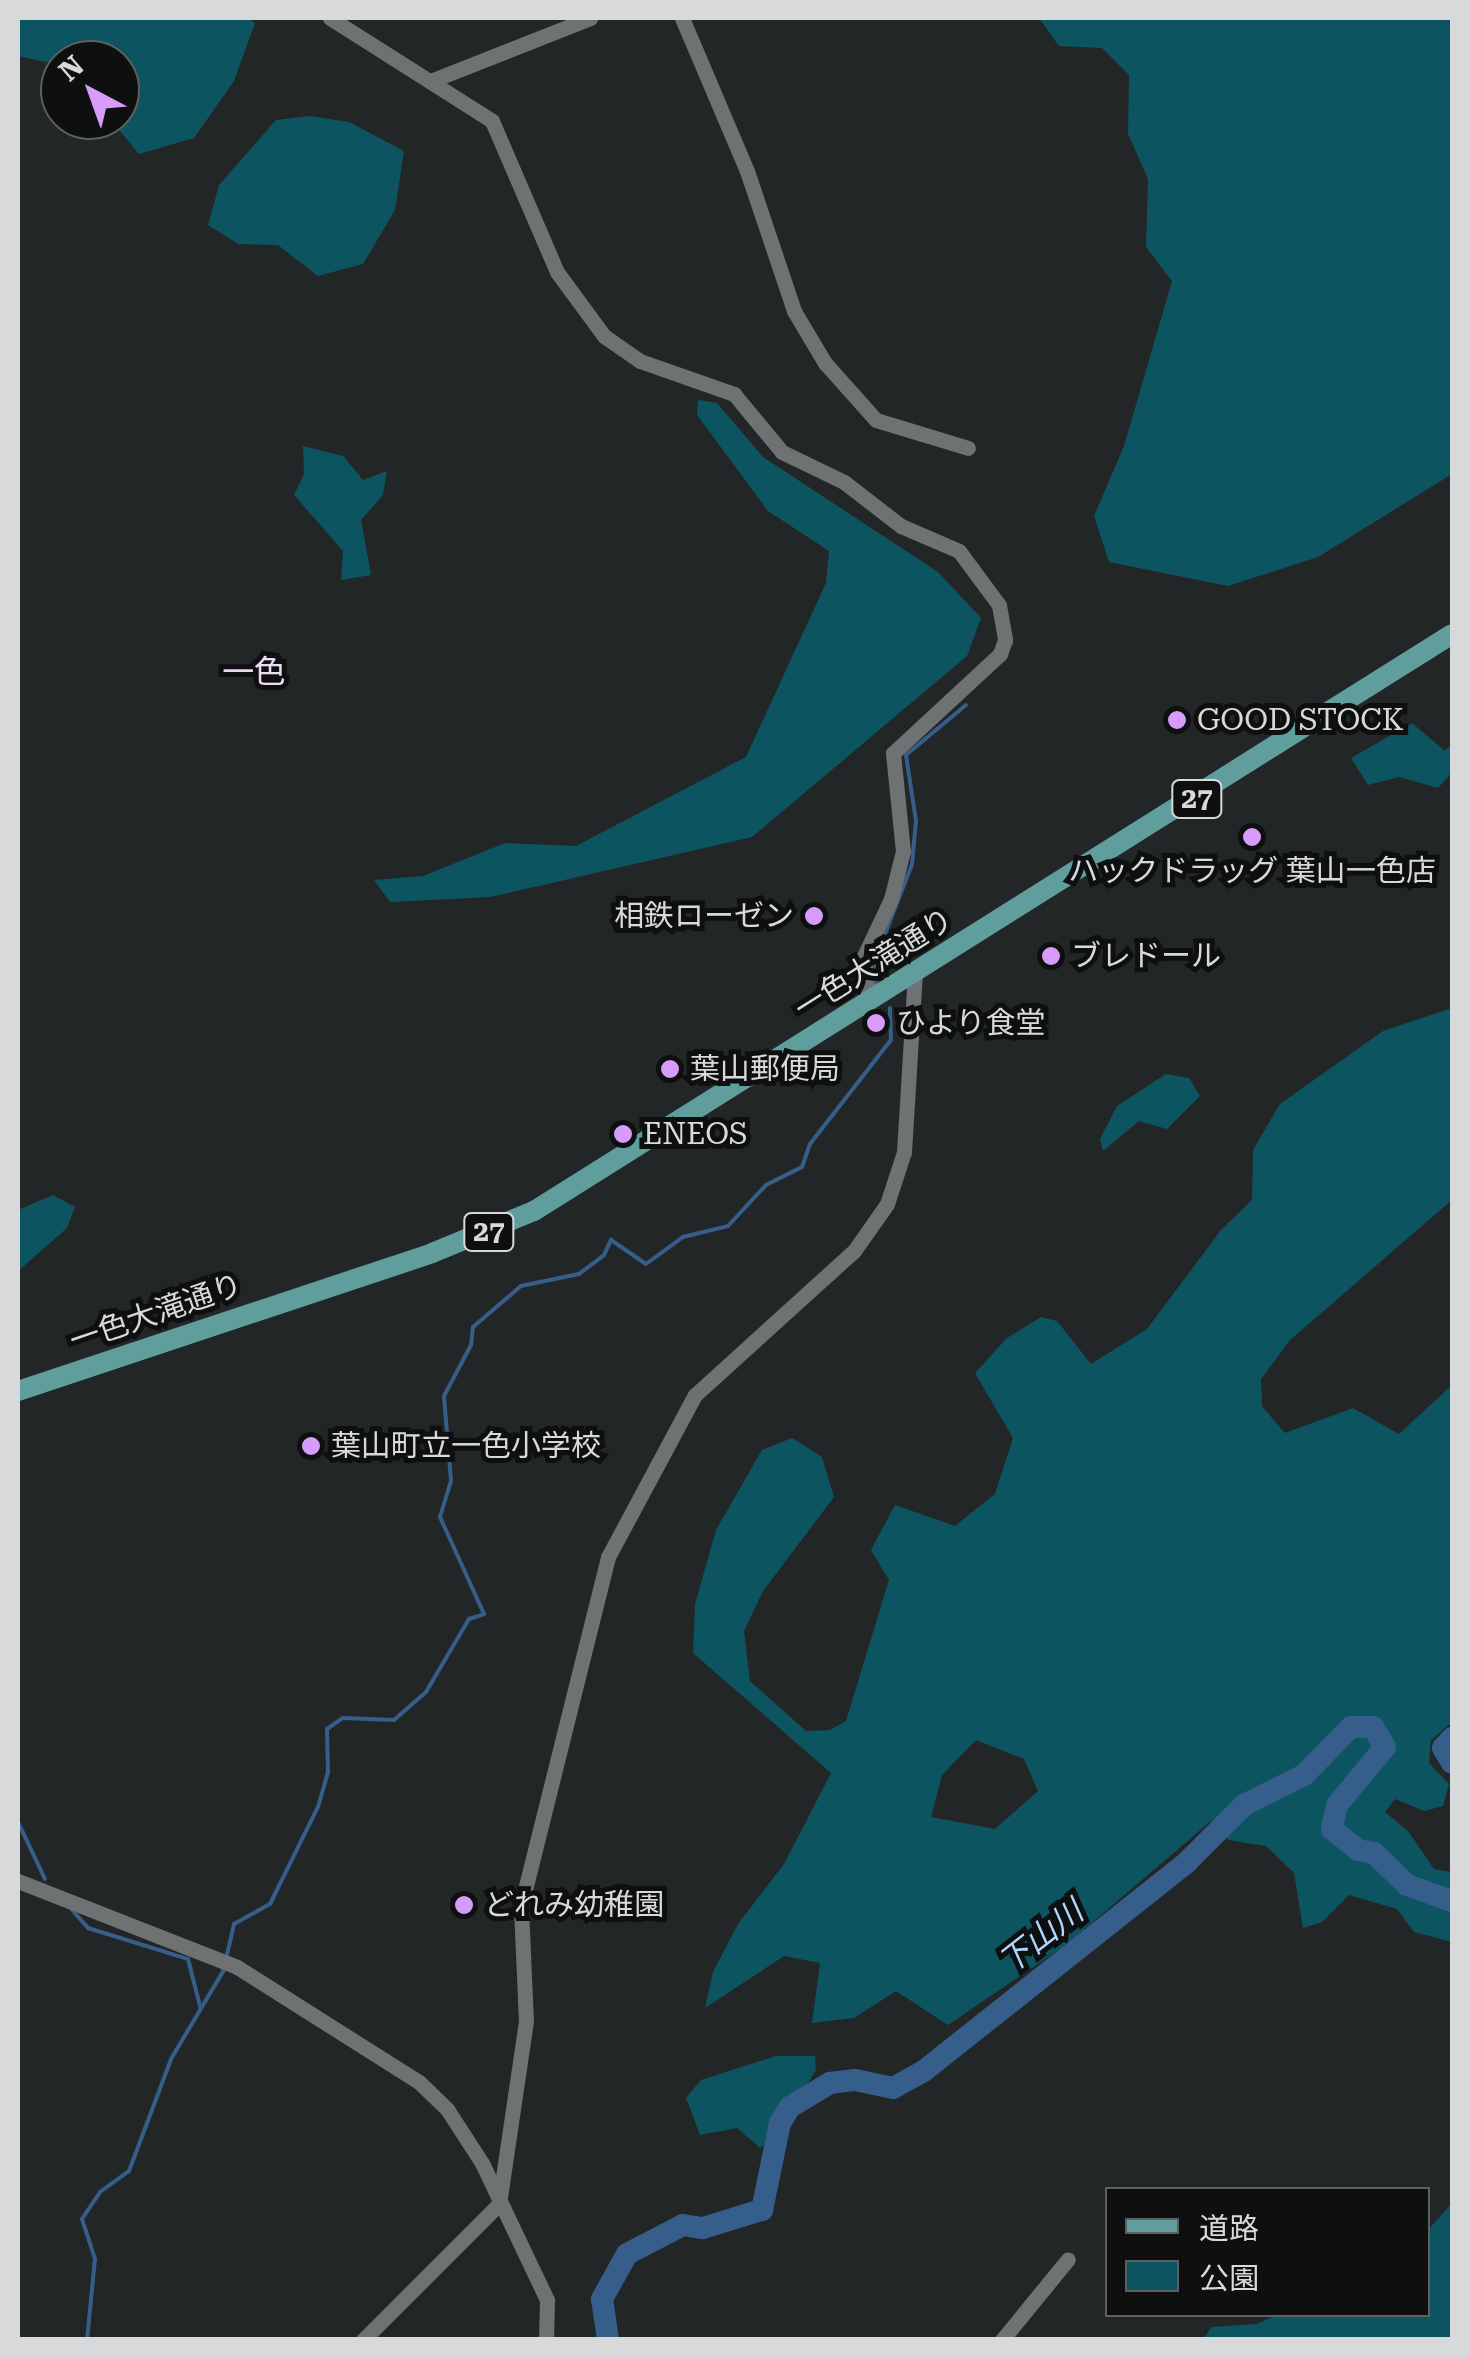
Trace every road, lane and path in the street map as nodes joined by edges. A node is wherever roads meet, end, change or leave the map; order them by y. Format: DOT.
graph roads {
  1 [pos="330,18"];
  2 [pos="590,18"];
  3 [pos="682,18"];
  4 [pos="433,80"];
  5 [pos="968,448"];
  6 [pos="1452,634"];
  7 [pos="915,974"];
  8 [pos="870,1002"];
  9 [pos="18,1391"];
  10 [pos="18,1881"];
  11 [pos="500,2204"];
  12 [pos="1068,2259"];
  13 [pos="364,2340"];
  14 [pos="546,2340"];
  15 [pos="1002,2340"];
  1 -- 4 [label="street"];
  2 -- 4 [label="street"];
  3 -- 5 [label="street"];
  4 -- 8 [label="street"];
  6 -- 7 [label="main road, 一色大滝通り / 27"];
  7 -- 8 [label="main road, 一色大滝通り / 27"];
  7 -- 11 [label="street"];
  8 -- 9 [label="main road, 一色大滝通り / 27"];
  10 -- 11 [label="street"];
  11 -- 13 [label="street"];
  11 -- 14 [label="street"];
  12 -- 15 [label="street"];
}
